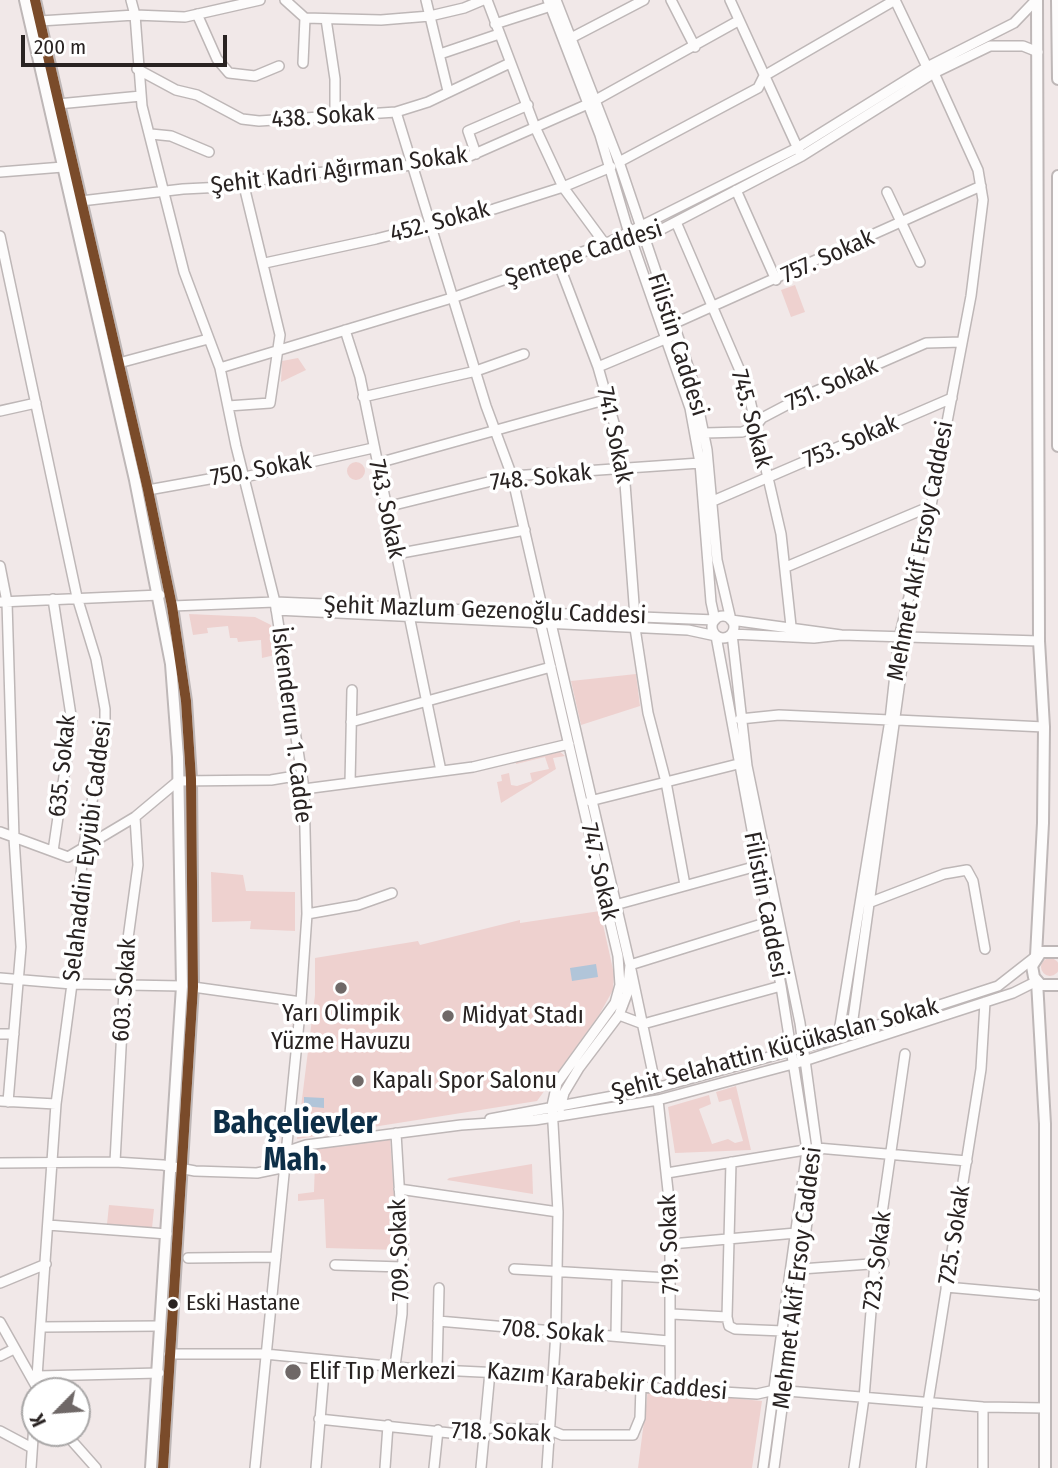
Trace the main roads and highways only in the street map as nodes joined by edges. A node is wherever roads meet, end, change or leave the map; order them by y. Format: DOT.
graph roads {
  1 [pos="25,0"];
  2 [pos="35,0"];
  3 [pos="1036,0"];
  4 [pos="1058,0"];
  5 [pos="1058,79"];
  6 [pos="1058,176"];
  7 [pos="1057,377"];
  8 [pos="1058,446"];
  9 [pos="1058,952"];
  10 [pos="1036,956"];
  11 [pos="1037,981"];
  12 [pos="1058,985"];
  13 [pos="187,986"];
  14 [pos="152,1468"];
  15 [pos="163,1468"];
  16 [pos="1045,1468"];
  1 -- 13 [label="main road"];
  2 -- 13 [label="main road"];
  3 -- 10 [label="main road"];
  4 -- 5 [label="main road"];
  6 -- 7 [label="main road"];
  7 -- 8 [label="main road"];
  9 -- 10 [label="main road"];
  10 -- 11 [label="main road"];
  11 -- 12 [label="main road"];
  11 -- 16 [label="main road"];
  13 -- 14 [label="main road"];
  13 -- 15 [label="main road"];
}
